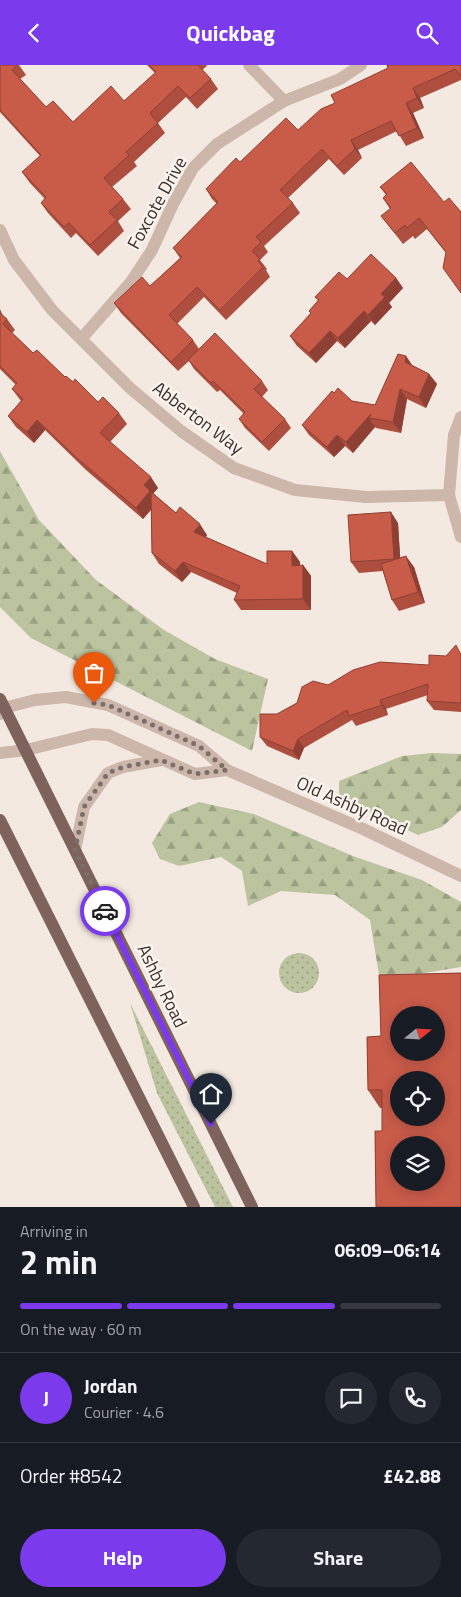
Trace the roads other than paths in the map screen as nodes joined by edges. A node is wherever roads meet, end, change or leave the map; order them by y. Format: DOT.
graph roads {
  1 [pos="249,65"];
  2 [pos="361,65"];
  3 [pos="284,101"];
  4 [pos="0,231"];
  5 [pos="82,337"];
  6 [pos="461,417"];
  7 [pos="449,495"];
  8 [pos="461,537"];
  9 [pos="2,707"];
  10 [pos="26,751"];
  11 [pos="0,753"];
  12 [pos="161,760"];
  13 [pos="227,770"];
  14 [pos="0,820"];
  15 [pos="75,850"];
  16 [pos="461,876"];
  17 [pos="194,1207"];
  18 [pos="252,1207"];
  1 -- 3 [label="street"];
  2 -- 3 [label="street, Foxcote Drive"];
  3 -- 5 [label="street, Foxcote Drive"];
  4 -- 5 [label="street, Abberton Way"];
  5 -- 7 [label="street, Abberton Way"];
  6 -- 7 [label="street"];
  7 -- 8 [label="street"];
  9 -- 10 [label="main road, Ashby Road"];
  9 -- 13 [label="street, Old Ashby Road"];
  10 -- 11 [label="street"];
  10 -- 12 [label="street"];
  10 -- 15 [label="main road, Ashby Road"];
  12 -- 13 [label="street"];
  12 -- 15 [label="street"];
  13 -- 16 [label="street, Old Ashby Road"];
  14 -- 17 [label="main road"];
  15 -- 18 [label="main road, Ashby Road"];
}
